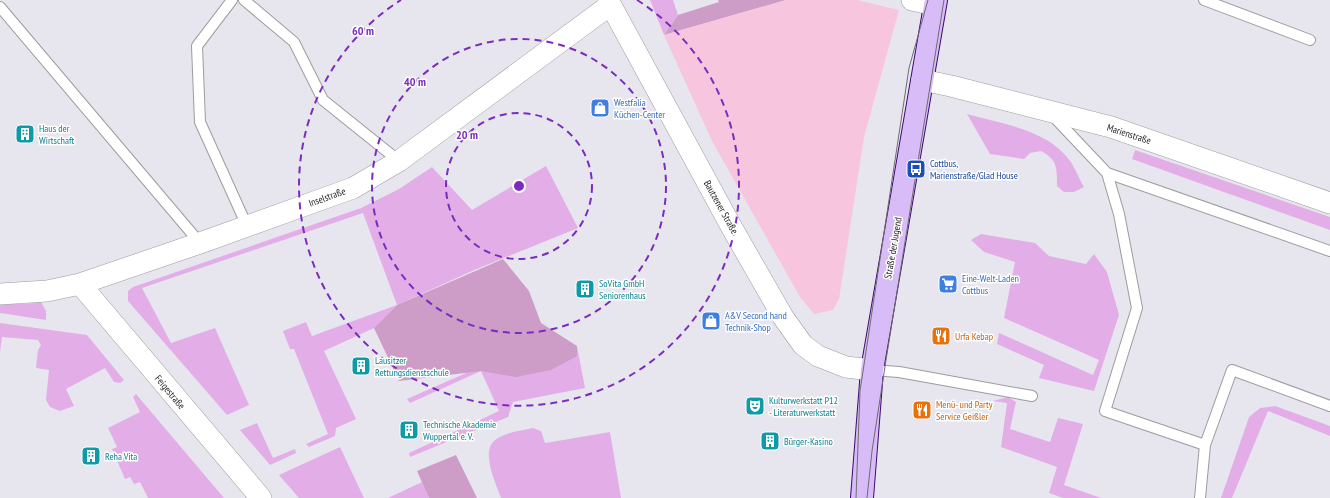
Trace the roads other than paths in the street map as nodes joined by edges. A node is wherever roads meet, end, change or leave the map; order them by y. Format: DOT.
graph roads {
  1 [pos="232,0"];
  2 [pos="244,0"];
  3 [pos="912,0"];
  4 [pos="1204,0"];
  5 [pos="609,2"];
  6 [pos="936,3"];
  7 [pos="0,7"];
  8 [pos="1310,40"];
  9 [pos="922,80"];
  10 [pos="1048,111"];
  11 [pos="400,161"];
  12 [pos="1107,173"];
  13 [pos="1330,203"];
  14 [pos="246,226"];
  15 [pos="200,243"];
  16 [pos="1330,251"];
  17 [pos="80,284"];
  18 [pos="0,294"];
  19 [pos="872,370"];
  20 [pos="1032,396"];
  21 [pos="1330,406"];
  22 [pos="1205,445"];
  23 [pos="261,498"];
  24 [pos="862,498"];
  25 [pos="1200,498"];
  1 -- 14 [label="lane"];
  2 -- 11 [label="lane"];
  3 -- 6 [label="street"];
  4 -- 8 [label="lane"];
  5 -- 11 [label="street, Inselstraße"];
  5 -- 19 [label="street, Bautzener Straße"];
  6 -- 9 [label="main road, Straße der Jugend"];
  7 -- 15 [label="lane"];
  9 -- 10 [label="street, Marienstraße"];
  9 -- 19 [label="main road, Straße der Jugend"];
  10 -- 12 [label="lane"];
  10 -- 13 [label="street, Marienstraße"];
  11 -- 14 [label="street, Inselstraße"];
  12 -- 16 [label="lane"];
  12 -- 22 [label="lane"];
  14 -- 15 [label="street, Inselstraße"];
  15 -- 17 [label="street, Inselstraße"];
  17 -- 18 [label="street, Inselstraße"];
  17 -- 23 [label="street, Feigestraße"];
  19 -- 20 [label="lane"];
  19 -- 24 [label="main road, Straße der Jugend"];
  21 -- 22 [label="lane"];
  22 -- 25 [label="lane"];
}
